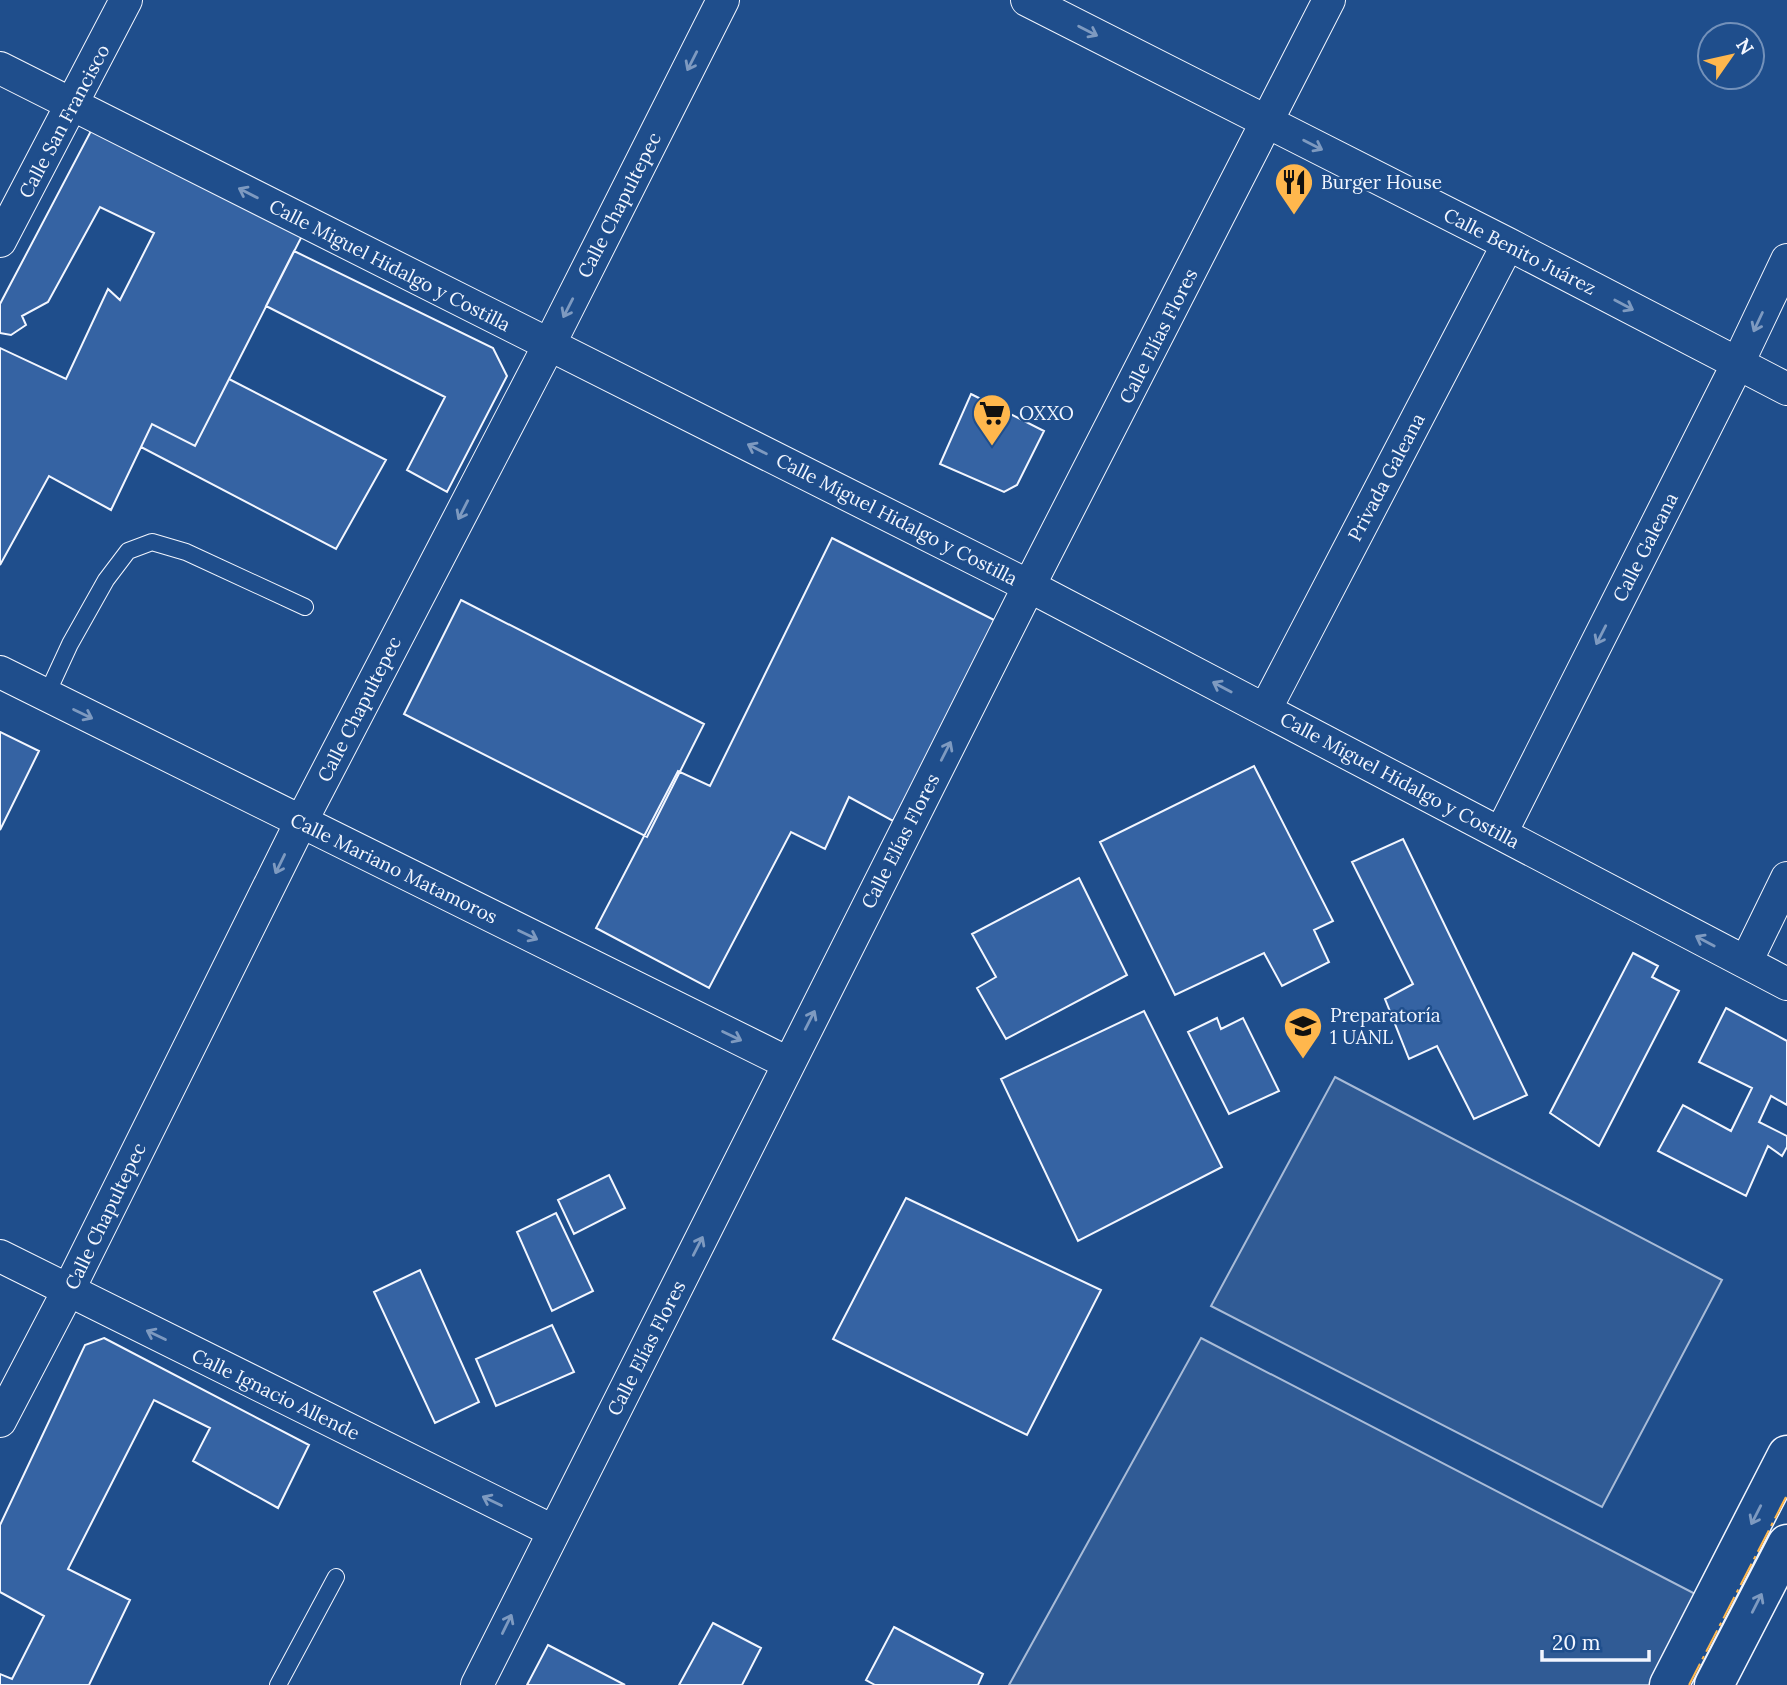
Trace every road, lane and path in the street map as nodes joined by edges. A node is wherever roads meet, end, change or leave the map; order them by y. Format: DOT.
graph roads {
  1 [pos="126,0"];
  2 [pos="723,0"];
  3 [pos="1027,0"];
  4 [pos="1329,0"];
  5 [pos="0,68"];
  6 [pos="73,104"];
  7 [pos="1268,122"];
  8 [pos="0,241"];
  9 [pos="1508,244"];
  10 [pos="1787,260"];
  11 [pos="549,345"];
  12 [pos="1737,365"];
  13 [pos="1787,389"];
  14 [pos="1029,586"];
  15 [pos="305,607"];
  16 [pos="0,672"];
  17 [pos="46,696"];
  18 [pos="1265,710"];
  19 [pos="301,822"];
  20 [pos="1501,833"];
  21 [pos="1787,878"];
  22 [pos="1746,962"];
  23 [pos="1787,984"];
  24 [pos="788,1063"];
  25 [pos="0,1256"];
  26 [pos="68,1291"];
  27 [pos="0,1421"];
  28 [pos="1787,1455"];
  29 [pos="553,1531"];
  30 [pos="1787,1544"];
  31 [pos="336,1577"];
  32 [pos="278,1685"];
  33 [pos="477,1685"];
  34 [pos="1669,1685"];
  35 [pos="1714,1685"];
  1 -- 6 [label="street, Calle San Francisco"];
  2 -- 11 [label="street, Calle Chapultepec, one-way"];
  3 -- 7 [label="street, Calle Benito Juárez, one-way"];
  4 -- 7 [label="street, Calle Elías Flores"];
  5 -- 6 [label="street, Calle Miguel Hidalgo y Costilla"];
  6 -- 8 [label="street, Calle San Francisco"];
  11 -- 6 [label="street, Calle Miguel Hidalgo y Costilla, one-way"];
  7 -- 9 [label="street, Calle Benito Juárez, one-way"];
  7 -- 14 [label="street, Calle Elías Flores"];
  9 -- 12 [label="street, Calle Benito Juárez, one-way"];
  9 -- 18 [label="street, Privada Galeana"];
  10 -- 12 [label="street, Calle Galeana, one-way"];
  14 -- 11 [label="street, Calle Miguel Hidalgo y Costilla, one-way"];
  11 -- 19 [label="street, Calle Chapultepec, one-way"];
  12 -- 13 [label="street, Calle Benito Juárez"];
  12 -- 20 [label="street, Calle Galeana, one-way"];
  18 -- 14 [label="street, Calle Miguel Hidalgo y Costilla, one-way"];
  24 -- 14 [label="street, Calle Elías Flores, one-way"];
  15 -- 17 [label="lane"];
  16 -- 17 [label="street, Calle Mariano Matamoros"];
  17 -- 19 [label="street, Calle Mariano Matamoros, one-way"];
  18 -- 20 [label="street, Calle Miguel Hidalgo y Costilla"];
  19 -- 24 [label="street, Calle Mariano Matamoros, one-way"];
  19 -- 26 [label="street, Calle Chapultepec, one-way"];
  22 -- 20 [label="street, Calle Miguel Hidalgo y Costilla, one-way"];
  21 -- 22 [label="street"];
  22 -- 23 [label="street, Calle Miguel Hidalgo y Costilla"];
  29 -- 24 [label="street, Calle Elías Flores, one-way"];
  25 -- 26 [label="street, Calle Ignacio Allende"];
  26 -- 27 [label="street, Calle Chapultepec"];
  29 -- 26 [label="street, Calle Ignacio Allende, one-way"];
  28 -- 34 [label="street, one-way"];
  33 -- 29 [label="street, Calle Elías Flores, one-way"];
  35 -- 30 [label="street, one-way"];
  31 -- 32 [label="lane"];
}
